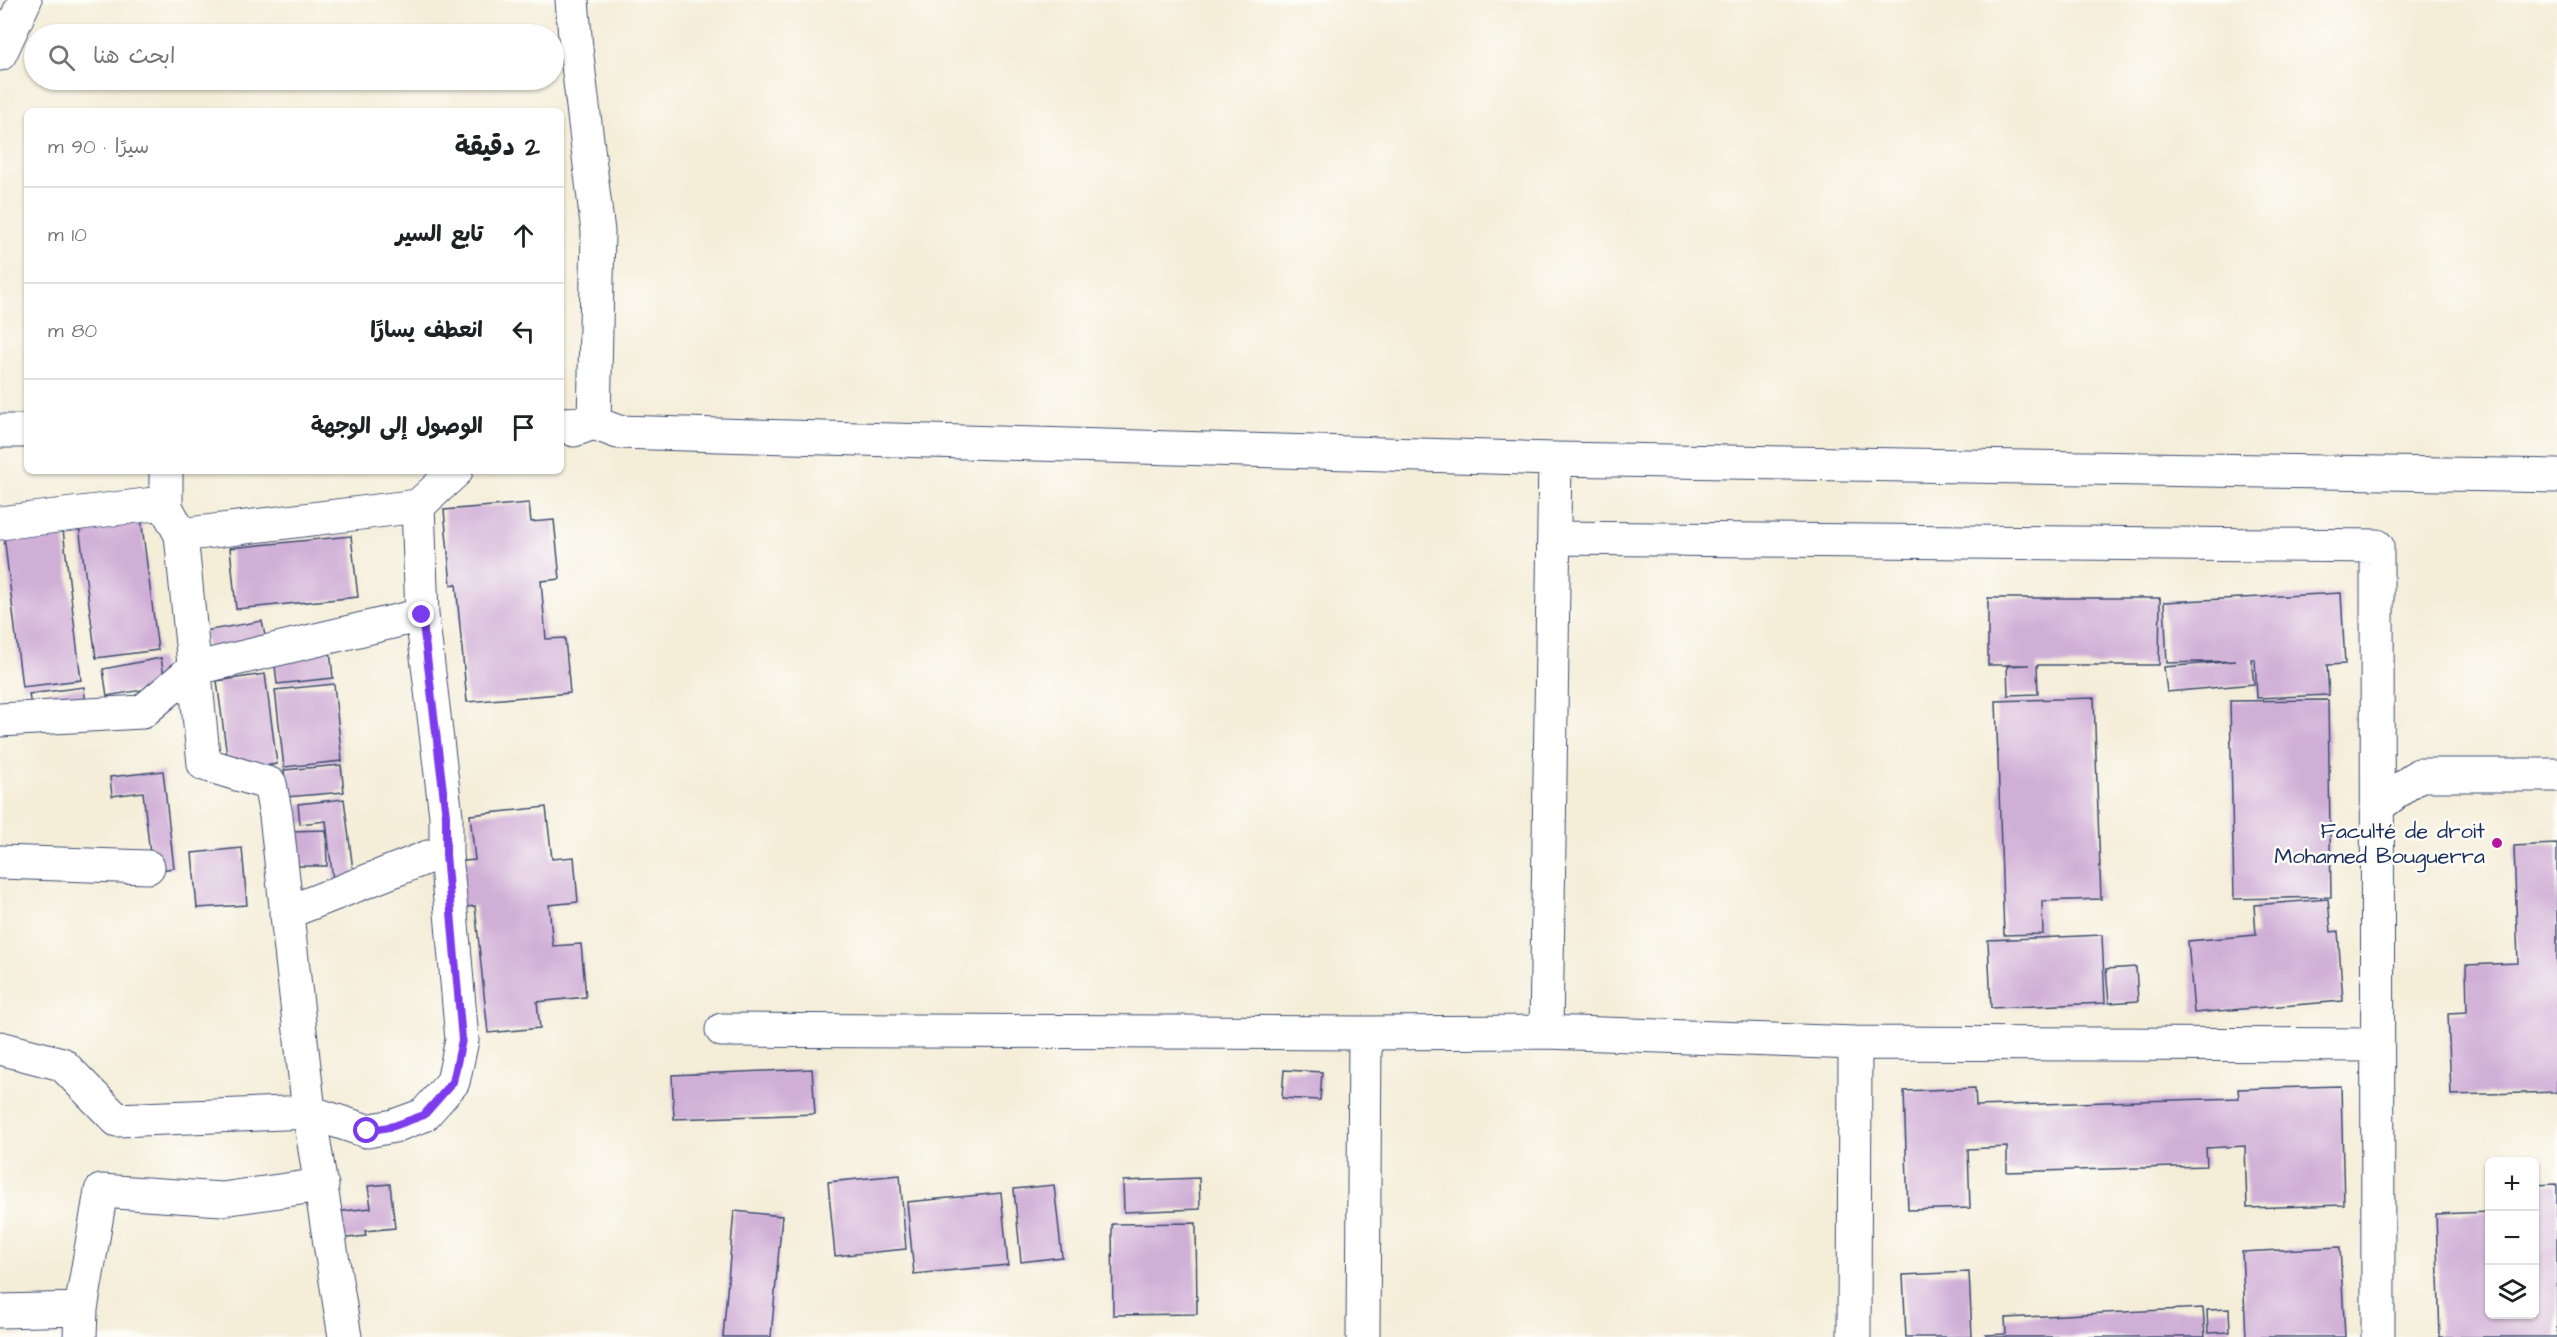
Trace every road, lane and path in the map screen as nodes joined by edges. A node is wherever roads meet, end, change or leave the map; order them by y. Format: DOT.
graph roads {
  1 [pos="25,0"];
  2 [pos="572,0"];
  3 [pos="0,54"];
  4 [pos="594,423"];
  5 [pos="564,424"];
  6 [pos="0,431"];
  7 [pos="24,431"];
  8 [pos="564,434"];
  9 [pos="1555,459"];
  10 [pos="166,474"];
  11 [pos="453,474"];
  12 [pos="2557,476"];
  13 [pos="418,506"];
  14 [pos="173,521"];
  15 [pos="0,524"];
  16 [pos="1555,538"];
  17 [pos="422,615"];
  18 [pos="193,669"];
  19 [pos="0,720"];
  20 [pos="2557,775"];
  21 [pos="2377,807"];
  22 [pos="446,854"];
  23 [pos="0,862"];
  24 [pos="148,867"];
  25 [pos="286,913"];
  26 [pos="722,1030"];
  27 [pos="1546,1032"];
  28 [pos="1365,1033"];
  29 [pos="1855,1043"];
  30 [pos="2377,1045"];
  31 [pos="0,1047"];
  32 [pos="309,1112"];
  33 [pos="322,1185"];
  34 [pos="0,1311"];
  35 [pos="81,1323"];
  36 [pos="345,1337"];
  37 [pos="1363,1337"];
  38 [pos="1854,1337"];
  39 [pos="2378,1337"];
  1 -- 3 [label="street"];
  2 -- 4 [label="street"];
  4 -- 5 [label="street"];
  4 -- 8 [label="street"];
  4 -- 9 [label="street"];
  6 -- 7 [label="street"];
  9 -- 12 [label="street"];
  9 -- 16 [label="street"];
  10 -- 14 [label="street"];
  11 -- 13 [label="street"];
  13 -- 14 [label="street"];
  13 -- 17 [label="street"];
  14 -- 15 [label="street"];
  14 -- 18 [label="street"];
  16 -- 21 [label="street"];
  16 -- 27 [label="street"];
  17 -- 18 [label="street"];
  17 -- 22 [label="street"];
  18 -- 19 [label="street"];
  18 -- 25 [label="street"];
  20 -- 21 [label="street"];
  21 -- 30 [label="street"];
  22 -- 25 [label="street"];
  22 -- 32 [label="street"];
  23 -- 24 [label="street"];
  25 -- 32 [label="street"];
  26 -- 28 [label="street"];
  27 -- 28 [label="street"];
  27 -- 29 [label="street"];
  28 -- 37 [label="street"];
  29 -- 30 [label="street"];
  29 -- 38 [label="street"];
  30 -- 39 [label="street"];
  31 -- 32 [label="street"];
  32 -- 33 [label="street"];
  33 -- 35 [label="street"];
  33 -- 36 [label="street"];
  34 -- 35 [label="street"];
}
